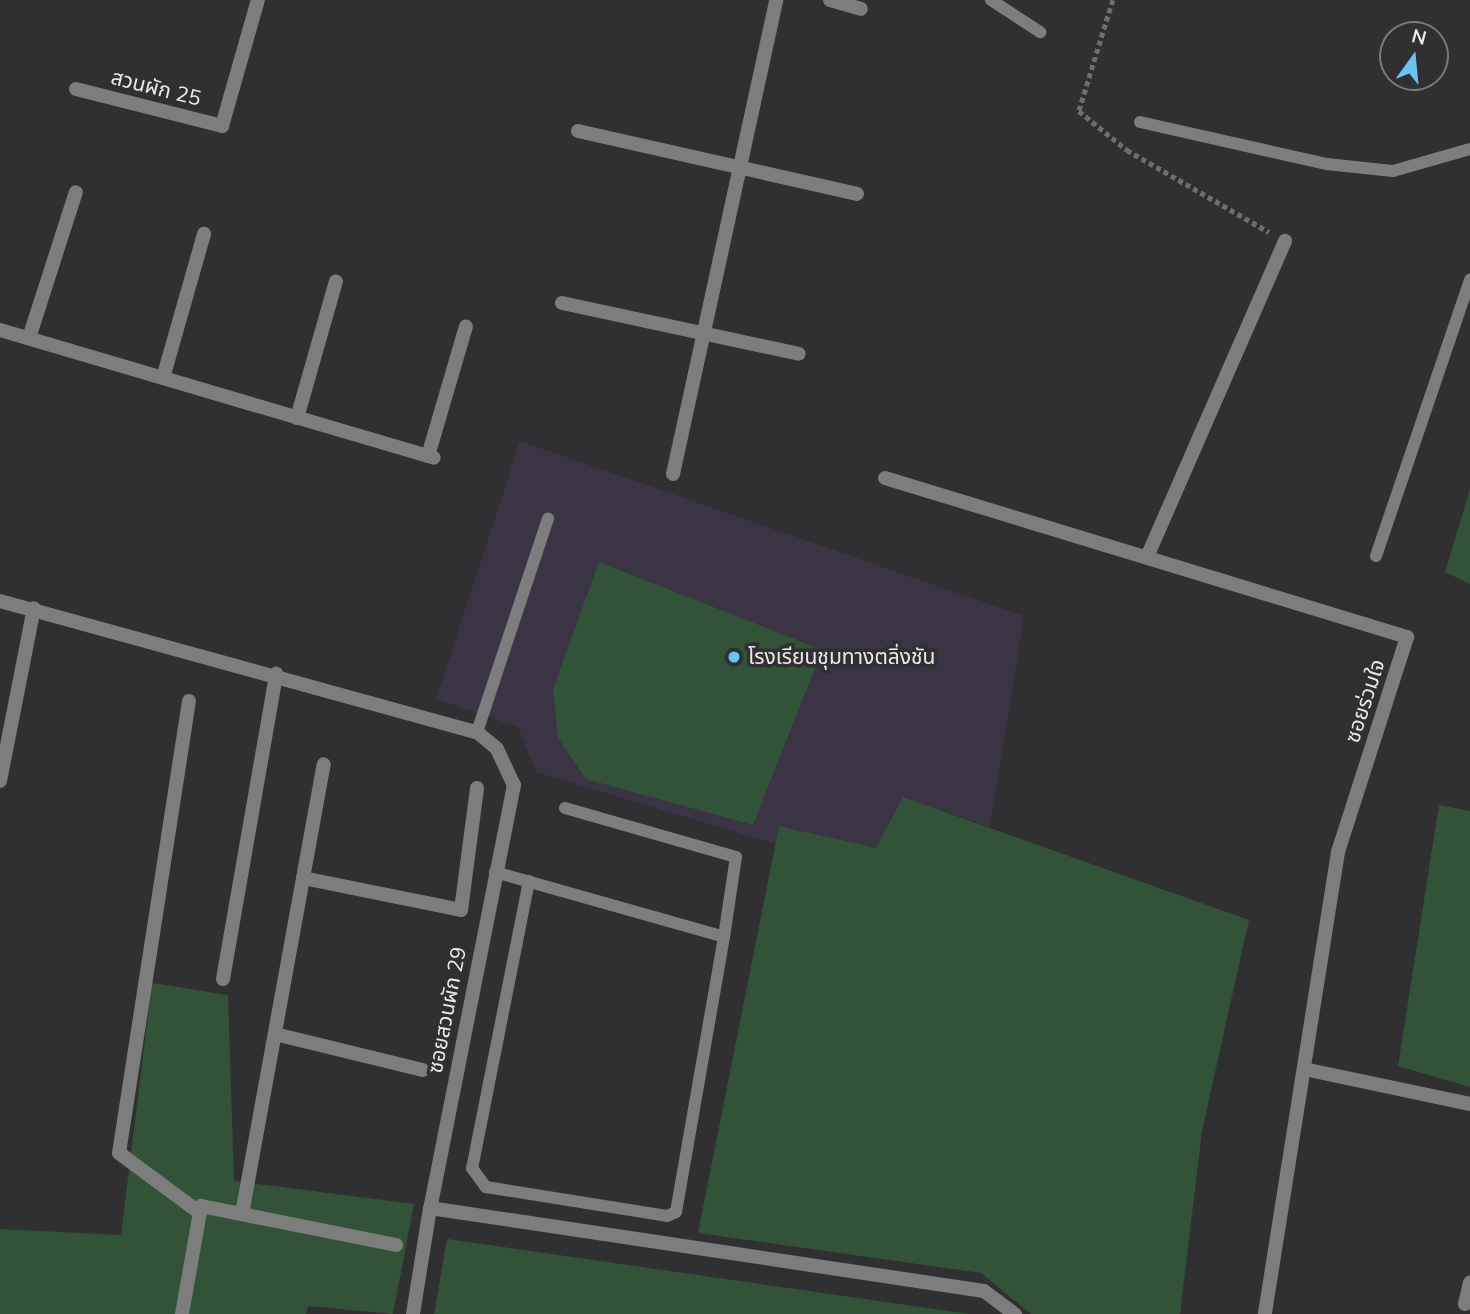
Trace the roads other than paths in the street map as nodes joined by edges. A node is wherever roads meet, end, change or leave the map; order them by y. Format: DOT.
graph roads {
  1 [pos="258,0"];
  2 [pos="776,0"];
  3 [pos="830,0"];
  4 [pos="991,0"];
  5 [pos="861,9"];
  6 [pos="1040,32"];
  7 [pos="76,89"];
  8 [pos="1140,122"];
  9 [pos="578,131"];
  10 [pos="1470,149"];
  11 [pos="740,165"];
  12 [pos="76,192"];
  13 [pos="857,194"];
  14 [pos="204,234"];
  15 [pos="1285,241"];
  16 [pos="1470,280"];
  17 [pos="336,281"];
  18 [pos="562,303"];
  19 [pos="466,326"];
  20 [pos="0,330"];
  21 [pos="704,334"];
  22 [pos="29,338"];
  23 [pos="799,354"];
  24 [pos="163,378"];
  25 [pos="297,418"];
  26 [pos="673,474"];
  27 [pos="886,478"];
  28 [pos="548,519"];
  29 [pos="1376,556"];
  30 [pos="1147,557"];
  31 [pos="0,601"];
  32 [pos="34,608"];
  33 [pos="276,674"];
  34 [pos="189,701"];
  35 [pos="477,732"];
  36 [pos="4,736"];
  37 [pos="324,764"];
  38 [pos="0,781"];
  39 [pos="477,788"];
  40 [pos="565,808"];
  41 [pos="495,872"];
  42 [pos="303,878"];
  43 [pos="529,881"];
  44 [pos="724,937"];
  45 [pos="223,979"];
  46 [pos="275,1034"];
  47 [pos="1304,1069"];
  48 [pos="423,1070"];
  49 [pos="1470,1104"];
  50 [pos="430,1208"];
  51 [pos="200,1213"];
  52 [pos="242,1214"];
  53 [pos="396,1245"];
  54 [pos="1470,1283"];
  55 [pos="1465,1304"];
  56 [pos="182,1314"];
  57 [pos="413,1314"];
  58 [pos="1015,1314"];
  59 [pos="1265,1314"];
  1 -- 7 [label="street, สวนผัก 25"];
  2 -- 11 [label="street"];
  3 -- 5 [label="street"];
  4 -- 6 [label="lane"];
  8 -- 10 [label="lane"];
  9 -- 11 [label="street"];
  11 -- 13 [label="street"];
  11 -- 21 [label="street"];
  12 -- 22 [label="street"];
  14 -- 24 [label="street"];
  15 -- 30 [label="street"];
  16 -- 29 [label="lane"];
  17 -- 25 [label="street"];
  18 -- 21 [label="street"];
  19 -- 25 [label="street"];
  20 -- 22 [label="street"];
  21 -- 23 [label="street"];
  21 -- 26 [label="street"];
  22 -- 24 [label="street"];
  24 -- 25 [label="street"];
  27 -- 30 [label="street, ซอยร่วมใจ"];
  28 -- 35 [label="lane"];
  30 -- 47 [label="street, ซอยร่วมใจ"];
  31 -- 32 [label="street"];
  32 -- 33 [label="street"];
  32 -- 36 [label="street"];
  33 -- 35 [label="street"];
  33 -- 45 [label="street"];
  34 -- 51 [label="street"];
  35 -- 41 [label="street, ซอยสวนผัก 29"];
  36 -- 38 [label="street"];
  37 -- 42 [label="street"];
  39 -- 42 [label="street"];
  40 -- 44 [label="lane"];
  41 -- 43 [label="lane"];
  41 -- 50 [label="street, ซอยสวนผัก 29"];
  42 -- 46 [label="street"];
  43 -- 44 [label="lane"];
  43 -- 44 [label="lane"];
  46 -- 48 [label="street"];
  46 -- 52 [label="street"];
  47 -- 49 [label="street"];
  47 -- 59 [label="street, ซอยร่วมใจ"];
  50 -- 57 [label="street, ซอยสวนผัก 29"];
  50 -- 58 [label="street"];
  51 -- 52 [label="street"];
  51 -- 56 [label="street"];
  52 -- 53 [label="street"];
  54 -- 55 [label="street"];
}
